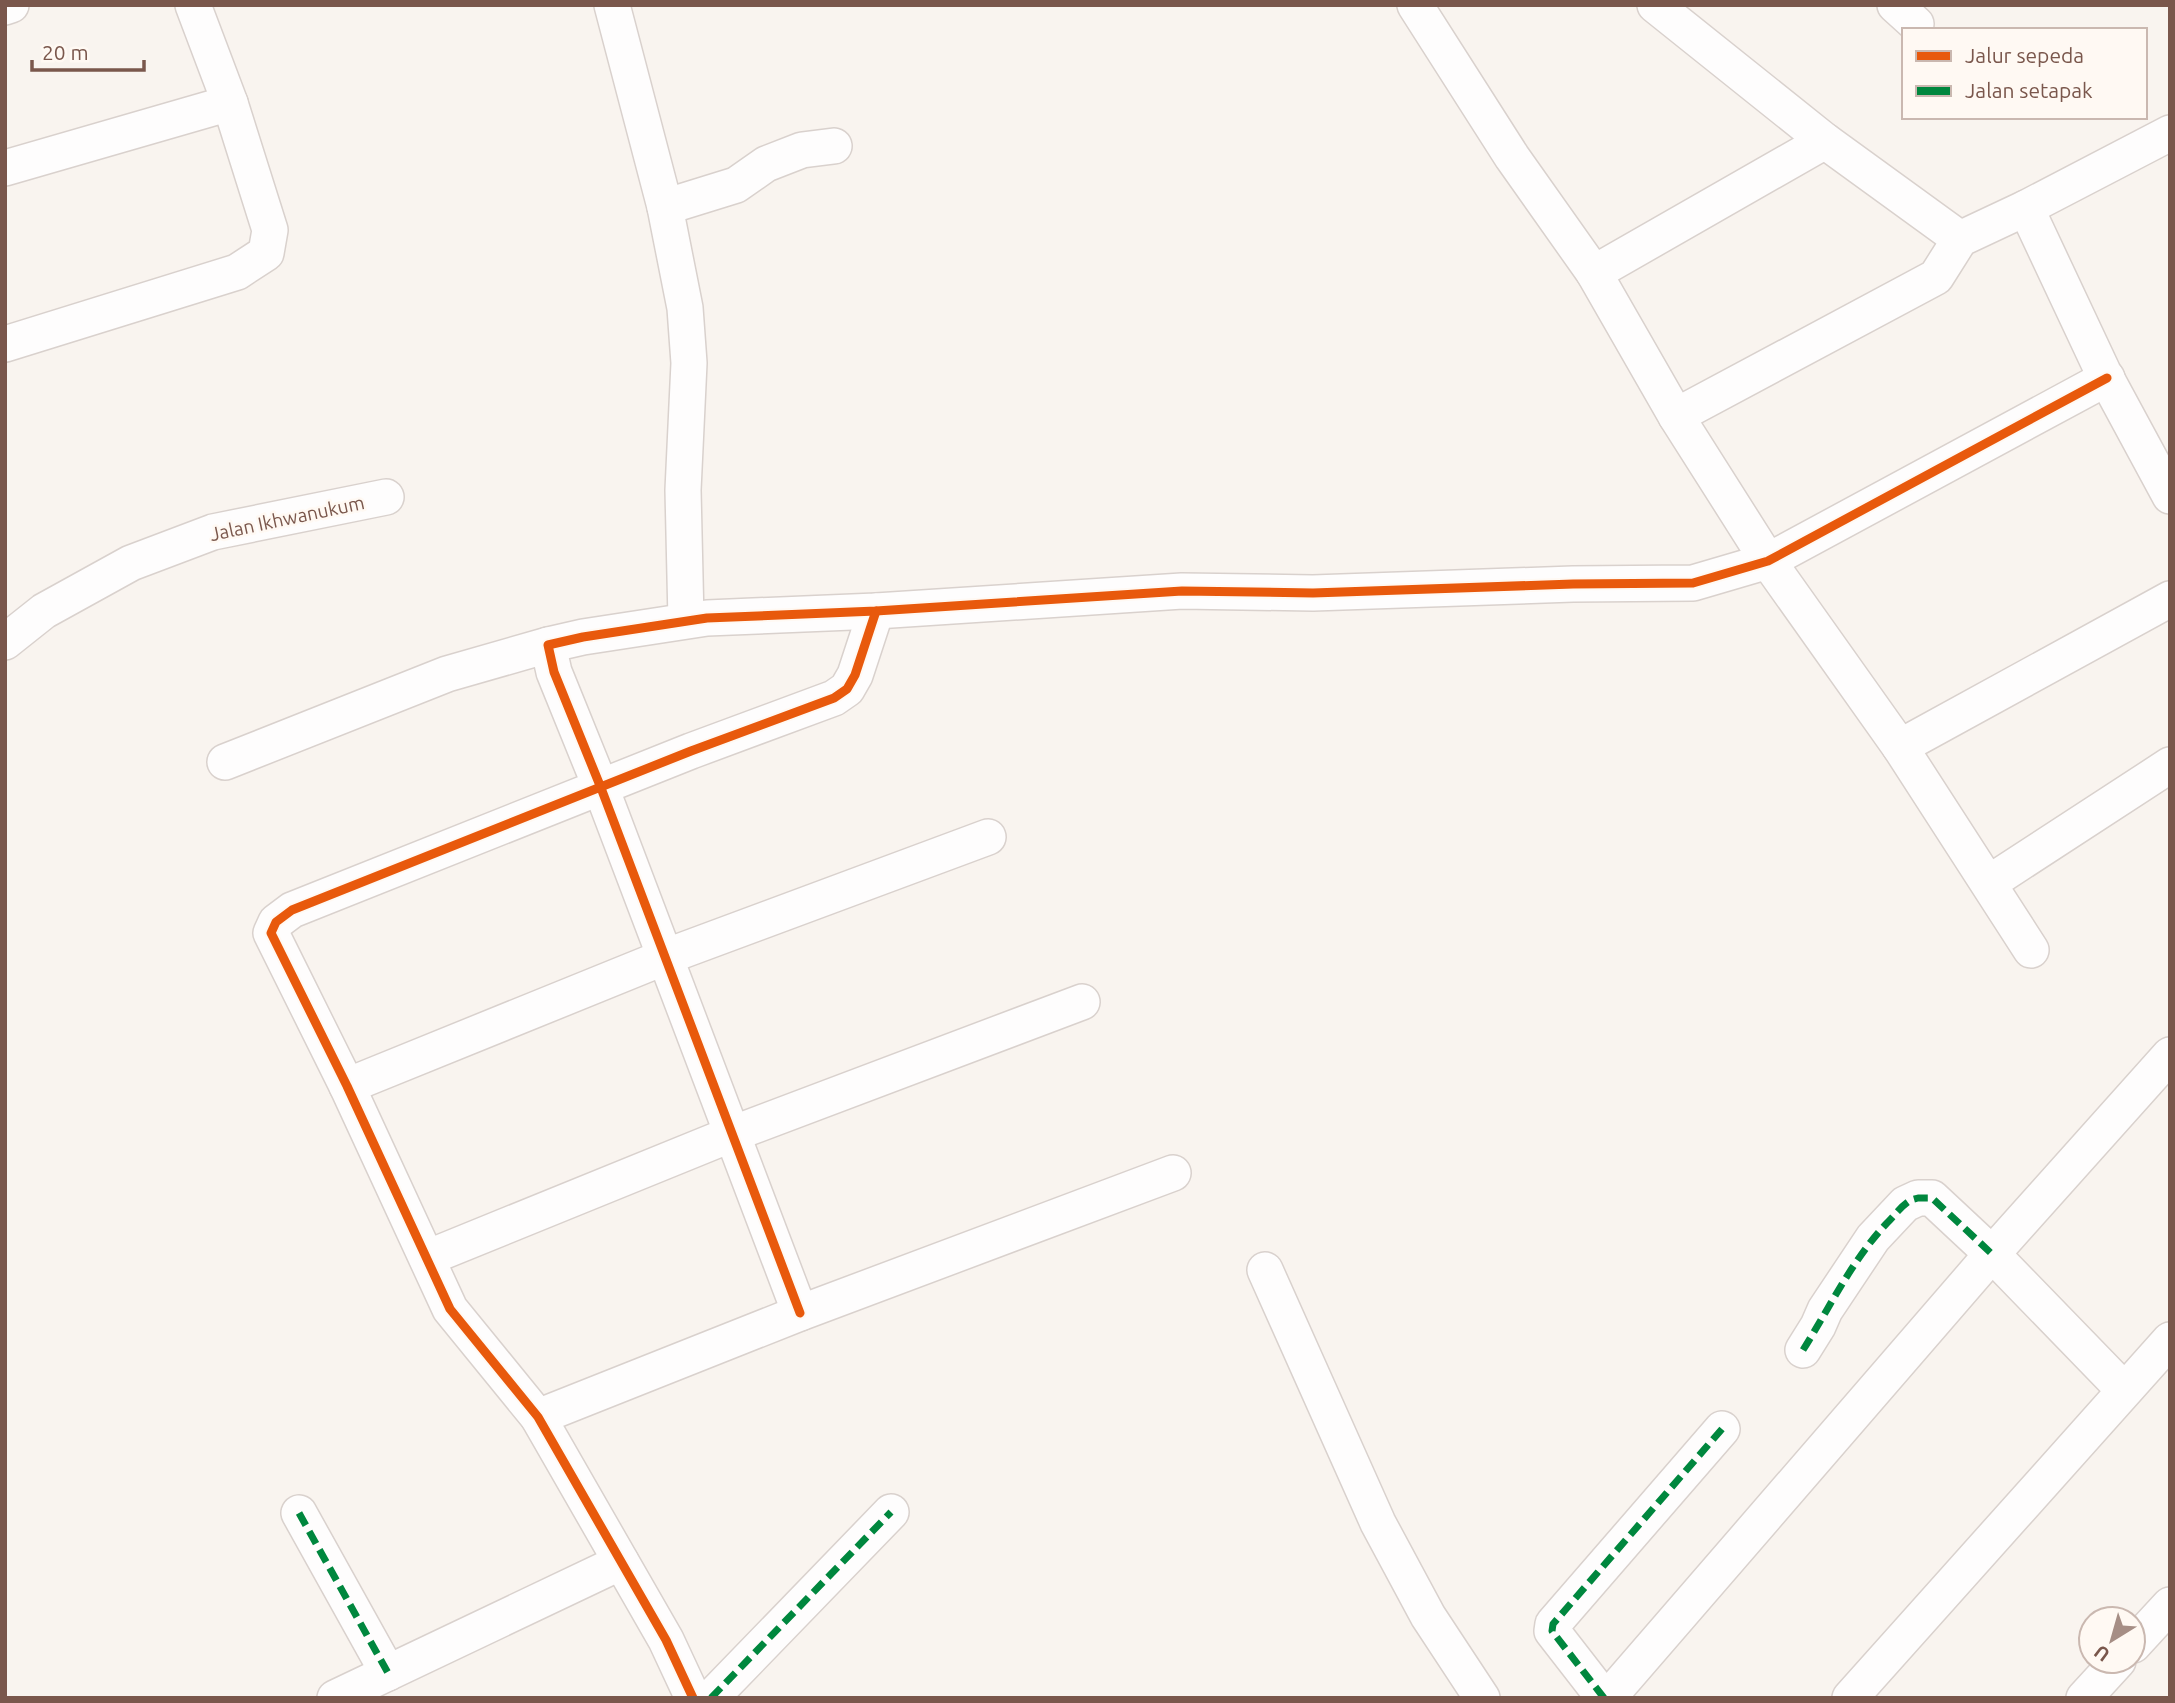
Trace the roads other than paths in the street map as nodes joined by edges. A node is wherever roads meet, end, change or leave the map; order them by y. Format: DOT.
graph roads {
  1 [pos="12,5"];
  2 [pos="193,5"];
  3 [pos="612,5"];
  4 [pos="1415,5"];
  5 [pos="1656,5"];
  6 [pos="5,7"];
  7 [pos="230,103"];
  8 [pos="2170,133"];
  9 [pos="1825,141"];
  10 [pos="834,146"];
  11 [pos="5,167"];
  12 [pos="665,206"];
  13 [pos="2026,208"];
  14 [pos="1960,239"];
  15 [pos="1594,273"];
  16 [pos="5,344"];
  17 [pos="2107,378"];
  18 [pos="1676,416"];
  19 [pos="386,496"];
  20 [pos="2170,496"];
  21 [pos="1768,561"];
  22 [pos="2170,599"];
  23 [pos="876,611"];
  24 [pos="685,620"];
  25 [pos="5,642"];
  26 [pos="548,645"];
  27 [pos="1900,747"];
  28 [pos="225,762"];
  29 [pos="2170,765"];
  30 [pos="601,788"];
  31 [pos="988,837"];
  32 [pos="1989,883"];
  33 [pos="2031,950"];
  34 [pos="665,957"];
  35 [pos="1082,1002"];
  36 [pos="2170,1055"];
  37 [pos="347,1086"];
  38 [pos="732,1134"];
  39 [pos="1173,1174"];
  40 [pos="1992,1254"];
  41 [pos="427,1258"];
  42 [pos="1265,1270"];
  43 [pos="800,1312"];
  44 [pos="2170,1340"];
  45 [pos="1803,1350"];
  46 [pos="2124,1390"];
  47 [pos="538,1417"];
  48 [pos="1722,1429"];
  49 [pos="299,1513"];
  50 [pos="891,1513"];
  51 [pos="621,1562"];
  52 [pos="2170,1605"];
  53 [pos="2147,1630"];
  54 [pos="388,1673"];
  55 [pos="2105,1675"];
  56 [pos="335,1698"];
  57 [pos="693,1698"];
  58 [pos="711,1698"];
  59 [pos="1482,1698"];
  60 [pos="1606,1698"];
  61 [pos="1850,1698"];
  62 [pos="2084,1698"];
  1 -- 6 [label="street"];
  2 -- 7 [label="street"];
  3 -- 12 [label="street"];
  4 -- 15 [label="street"];
  5 -- 9 [label="street"];
  7 -- 11 [label="street"];
  7 -- 16 [label="street"];
  8 -- 13 [label="street"];
  9 -- 14 [label="street"];
  9 -- 15 [label="street"];
  10 -- 12 [label="street"];
  12 -- 24 [label="street"];
  13 -- 14 [label="street"];
  13 -- 17 [label="street"];
  14 -- 18 [label="street"];
  15 -- 18 [label="street"];
  17 -- 20 [label="street"];
  17 -- 21 [label="street"];
  18 -- 21 [label="street"];
  19 -- 25 [label="street, Jalan Ikhwanukum"];
  21 -- 23 [label="street"];
  21 -- 27 [label="street"];
  22 -- 27 [label="street"];
  23 -- 24 [label="street"];
  23 -- 30 [label="street"];
  24 -- 26 [label="street"];
  26 -- 28 [label="street"];
  26 -- 30 [label="street"];
  27 -- 32 [label="street"];
  29 -- 32 [label="street"];
  30 -- 34 [label="street"];
  30 -- 37 [label="street"];
  31 -- 34 [label="street"];
  32 -- 33 [label="street"];
  34 -- 37 [label="street"];
  34 -- 38 [label="street"];
  35 -- 38 [label="street"];
  36 -- 40 [label="street"];
  37 -- 41 [label="street"];
  38 -- 41 [label="street"];
  38 -- 43 [label="street"];
  39 -- 43 [label="street"];
  40 -- 45 [label="street"];
  40 -- 46 [label="street"];
  40 -- 60 [label="street"];
  41 -- 47 [label="street"];
  42 -- 59 [label="street"];
  43 -- 47 [label="street"];
  44 -- 46 [label="street"];
  46 -- 61 [label="street"];
  47 -- 51 [label="street"];
  48 -- 60 [label="street"];
  49 -- 54 [label="street"];
  50 -- 58 [label="street"];
  51 -- 54 [label="street"];
  51 -- 57 [label="street"];
  52 -- 53 [label="street"];
  54 -- 56 [label="street"];
  55 -- 62 [label="street"];
}
